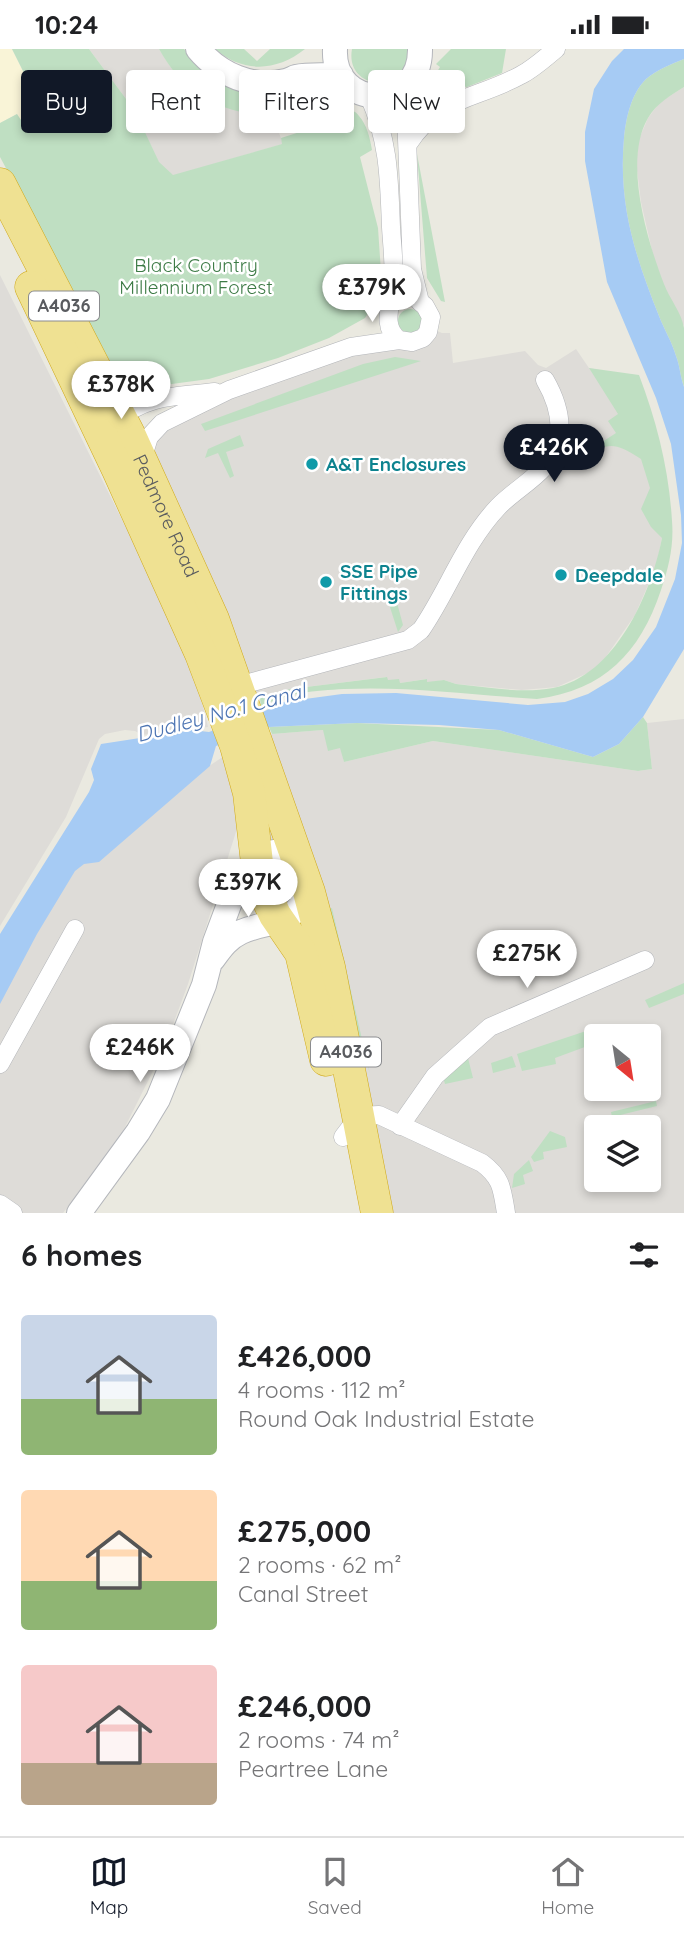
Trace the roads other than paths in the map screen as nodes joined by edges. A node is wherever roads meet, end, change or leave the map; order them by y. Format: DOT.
graph roads {
  1 [pos="198,49"];
  2 [pos="326,49"];
  3 [pos="335,49"];
  4 [pos="555,49"];
  5 [pos="420,62"];
  6 [pos="304,70"];
  7 [pos="339,70"];
  8 [pos="239,78"];
  9 [pos="465,96"];
  10 [pos="384,133"];
  11 [pos="417,133"];
  12 [pos="408,144"];
  13 [pos="0,184"];
  14 [pos="0,223"];
  15 [pos="420,302"];
  16 [pos="389,314"];
  17 [pos="399,340"];
  18 [pos="351,347"];
  19 [pos="545,380"];
  20 [pos="229,390"];
  21 [pos="117,421"];
  22 [pos="162,423"];
  23 [pos="142,461"];
  24 [pos="234,700"];
  25 [pos="246,743"];
  26 [pos="257,863"];
  27 [pos="304,877"];
  28 [pos="281,922"];
  29 [pos="75,929"];
  30 [pos="212,959"];
  31 [pos="645,960"];
  32 [pos="0,1064"];
  33 [pos="400,1126"];
  34 [pos="355,1131"];
  35 [pos="0,1204"];
  36 [pos="13,1213"];
  37 [pos="79,1213"];
  38 [pos="359,1213"];
  39 [pos="377,1213"];
  40 [pos="506,1213"];
  1 -- 8 [label="street"];
  2 -- 6 [label="street"];
  3 -- 7 [label="street"];
  4 -- 9 [label="street"];
  5 -- 12 [label="street"];
  10 -- 16 [label="street"];
  11 -- 12 [label="street"];
  12 -- 15 [label="street"];
  13 -- 21 [label="highway, Pedmore Road / A4036"];
  14 -- 21 [label="highway, Pedmore Road / A4036"];
  15 -- 16 [label="street"];
  15 -- 17 [label="street"];
  16 -- 17 [label="street"];
  16 -- 18 [label="street"];
  17 -- 18 [label="street"];
  18 -- 20 [label="street"];
  19 -- 24 [label="street"];
  20 -- 21 [label="street"];
  20 -- 22 [label="street"];
  21 -- 22 [label="street"];
  21 -- 23 [label="highway, Pedmore Road / A4036"];
  21 -- 24 [label="highway, Pedmore Road / A4036"];
  22 -- 23 [label="street"];
  23 -- 24 [label="highway, Pedmore Road / A4036"];
  24 -- 25 [label="highway, A4036"];
  25 -- 26 [label="highway, A4036"];
  25 -- 27 [label="highway, A4036"];
  26 -- 27 [label="street"];
  26 -- 28 [label="highway, A4036"];
  26 -- 30 [label="street"];
  27 -- 28 [label="street"];
  27 -- 34 [label="highway, A4036"];
  28 -- 30 [label="street"];
  28 -- 34 [label="highway, A4036"];
  29 -- 32 [label="street"];
  30 -- 37 [label="street"];
  31 -- 33 [label="street"];
  33 -- 34 [label="street"];
  33 -- 40 [label="street"];
  34 -- 38 [label="highway, A4036"];
  34 -- 39 [label="highway, A4036"];
  35 -- 36 [label="street"];
}
